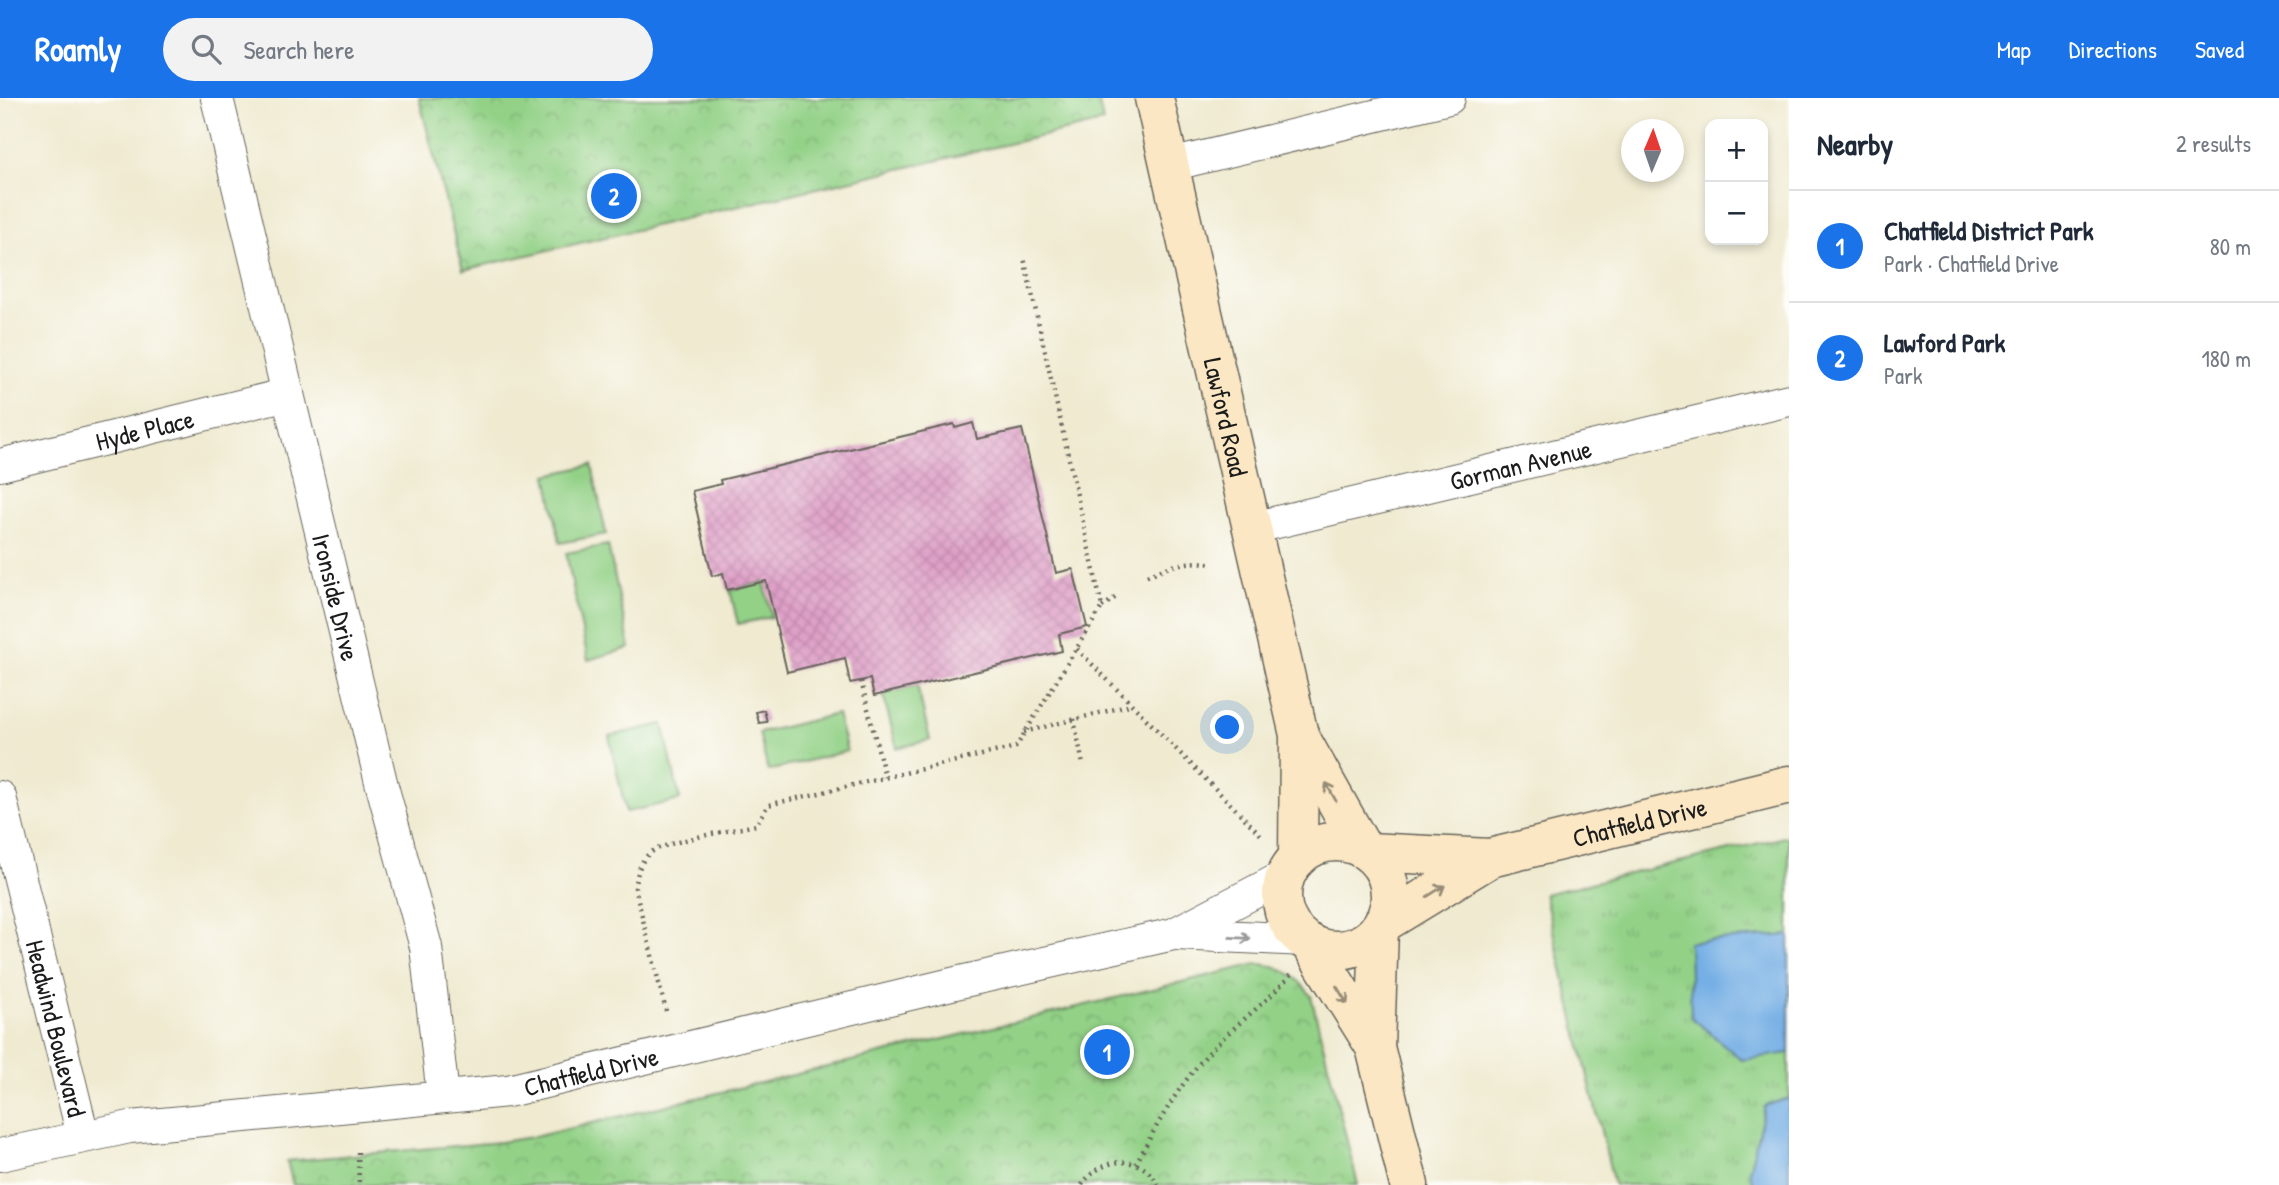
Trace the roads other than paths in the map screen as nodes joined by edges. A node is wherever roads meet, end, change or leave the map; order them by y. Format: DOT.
graph roads {
  1 [pos="217,98"];
  2 [pos="1154,98"];
  3 [pos="1448,98"];
  4 [pos="1170,165"];
  5 [pos="288,394"];
  6 [pos="1789,400"];
  7 [pos="0,465"];
  8 [pos="1252,528"];
  9 [pos="1299,735"];
  10 [pos="1789,785"];
  11 [pos="0,797"];
  12 [pos="1366,851"];
  13 [pos="1490,858"];
  14 [pos="1284,859"];
  15 [pos="1381,926"];
  16 [pos="1174,934"];
  17 [pos="1304,951"];
  18 [pos="1375,1047"];
  19 [pos="443,1096"];
  20 [pos="83,1136"];
  21 [pos="0,1156"];
  22 [pos="1409,1185"];
  1 -- 5 [label="street, Ironside Drive"];
  2 -- 4 [label="street, Lawford Road"];
  3 -- 4 [label="street"];
  4 -- 8 [label="street, Lawford Road"];
  5 -- 7 [label="street, Hyde Place"];
  5 -- 19 [label="street, Ironside Drive"];
  6 -- 8 [label="street, Gorman Avenue"];
  8 -- 9 [label="street, Lawford Road"];
  12 -- 9 [label="street, Lawford Road, one-way"];
  9 -- 14 [label="street, Lawford Road"];
  10 -- 13 [label="street, Chatfield Drive"];
  11 -- 20 [label="street, Headwind Boulevard"];
  12 -- 13 [label="street, Chatfield Drive"];
  12 -- 14 [label="street"];
  12 -- 15 [label="street"];
  15 -- 13 [label="street, Chatfield Drive, one-way"];
  14 -- 16 [label="street, Chatfield Drive"];
  14 -- 17 [label="street"];
  15 -- 17 [label="street"];
  15 -- 18 [label="street"];
  16 -- 17 [label="street, Chatfield Drive, one-way"];
  16 -- 19 [label="street, Chatfield Drive"];
  17 -- 18 [label="street, one-way"];
  18 -- 22 [label="street"];
  19 -- 20 [label="street, Chatfield Drive"];
  20 -- 21 [label="street, Chatfield Drive"];
}
